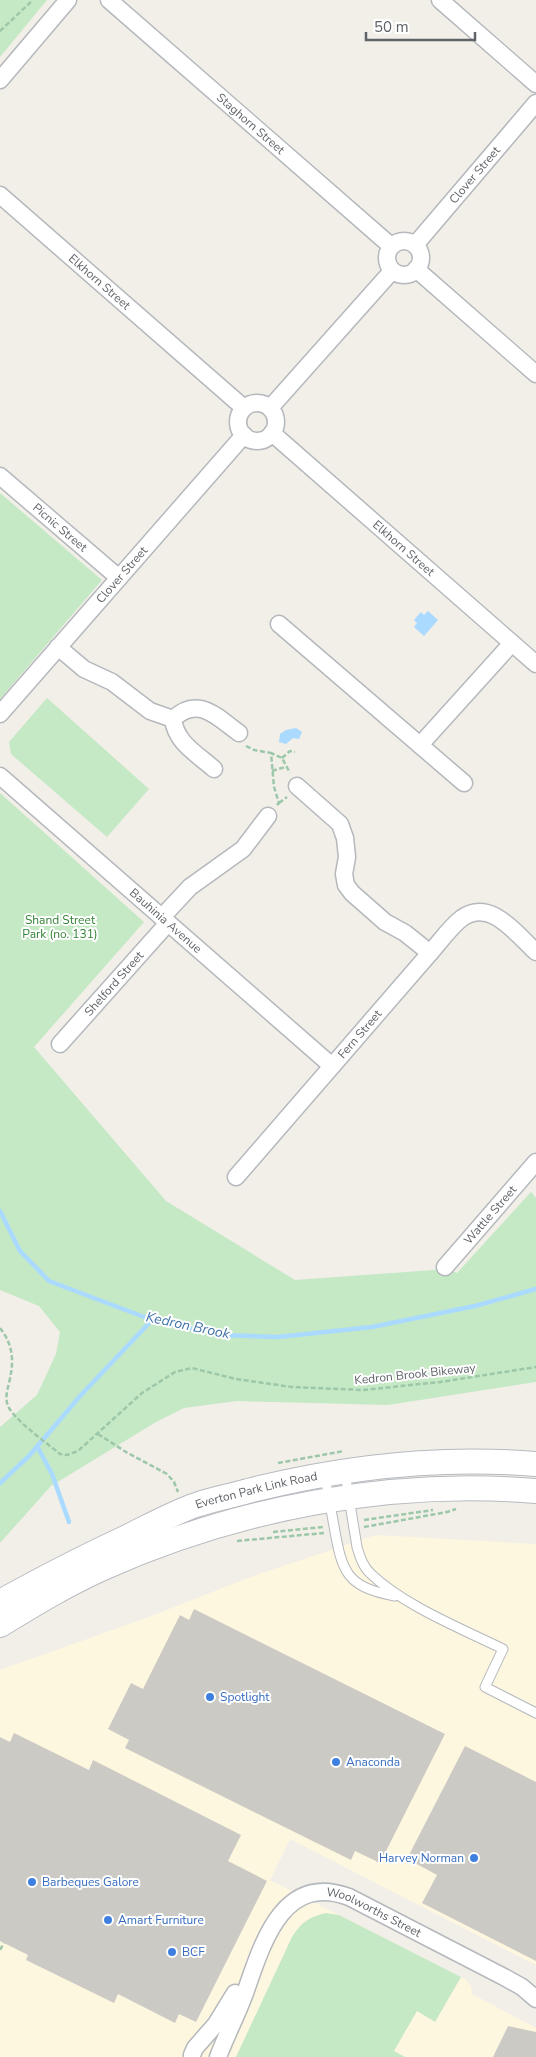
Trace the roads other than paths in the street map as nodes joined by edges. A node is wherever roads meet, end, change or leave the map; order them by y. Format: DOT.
graph roads {
  1 [pos="68,0"];
  2 [pos="109,0"];
  3 [pos="440,0"];
  4 [pos="0,80"];
  5 [pos="536,84"];
  6 [pos="536,103"];
  7 [pos="0,195"];
  8 [pos="415,245"];
  9 [pos="391,246"];
  10 [pos="416,269"];
  11 [pos="392,271"];
  12 [pos="536,374"];
  13 [pos="244,408"];
  14 [pos="270,408"];
  15 [pos="272,433"];
  16 [pos="244,435"];
  17 [pos="0,476"];
  18 [pos="119,578"];
  19 [pos="279,624"];
  20 [pos="512,643"];
  21 [pos="58,647"];
  22 [pos="536,664"];
  23 [pos="0,714"];
  24 [pos="173,719"];
  25 [pos="239,733"];
  26 [pos="420,746"];
  27 [pos="214,769"];
  28 [pos="0,776"];
  29 [pos="464,783"];
  30 [pos="297,786"];
  31 [pos="268,816"];
  32 [pos="165,920"];
  33 [pos="430,952"];
  34 [pos="536,952"];
  35 [pos="60,1044"];
  36 [pos="332,1066"];
  37 [pos="536,1162"];
  38 [pos="236,1177"];
  39 [pos="445,1267"];
  40 [pos="536,1464"];
  41 [pos="334,1472"];
  42 [pos="536,1491"];
  43 [pos="339,1499"];
  44 [pos="398,1596"];
  45 [pos="0,1602"];
  46 [pos="0,1625"];
  47 [pos="536,1713"];
  48 [pos="253,1966"];
  49 [pos="529,1988"];
  50 [pos="536,1999"];
  51 [pos="191,2056"];
  52 [pos="218,2057"];
  1 -- 4 [label="street"];
  2 -- 9 [label="street, Staghorn Street"];
  3 -- 5 [label="street"];
  5 -- 6 [label="street"];
  6 -- 8 [label="street, Clover Street"];
  7 -- 13 [label="street, Elkhorn Street"];
  8 -- 9 [label="street"];
  8 -- 10 [label="street"];
  9 -- 11 [label="street"];
  10 -- 11 [label="street"];
  10 -- 12 [label="street"];
  11 -- 14 [label="street"];
  13 -- 14 [label="street"];
  13 -- 16 [label="street"];
  14 -- 15 [label="street"];
  15 -- 16 [label="street"];
  15 -- 20 [label="street, Elkhorn Street"];
  16 -- 18 [label="street, Clover Street"];
  17 -- 18 [label="street, Picnic Street"];
  18 -- 21 [label="street, Clover Street"];
  19 -- 26 [label="street"];
  20 -- 22 [label="street, Elkhorn Street"];
  20 -- 26 [label="street"];
  21 -- 23 [label="street, Clover Street"];
  21 -- 24 [label="street"];
  24 -- 25 [label="street"];
  24 -- 27 [label="street"];
  26 -- 29 [label="street"];
  28 -- 32 [label="street, Bauhinia Avenue"];
  30 -- 33 [label="street"];
  31 -- 32 [label="street, Shelford Street"];
  32 -- 35 [label="street, Shelford Street"];
  32 -- 36 [label="street, Bauhinia Avenue"];
  33 -- 34 [label="street, Fern Street"];
  33 -- 36 [label="street, Fern Street"];
  36 -- 38 [label="street, Fern Street"];
  37 -- 39 [label="street, Wattle Street"];
  40 -- 41 [label="main road, Everton Park Link Road"];
  41 -- 43 [label="lane"];
  41 -- 43 [label="lane"];
  41 -- 45 [label="main road, Everton Park Link Road"];
  42 -- 43 [label="main road, Everton Park Link Road"];
  43 -- 44 [label="lane"];
  43 -- 44 [label="lane"];
  43 -- 46 [label="main road, Everton Park Link Road"];
  44 -- 47 [label="lane"];
  48 -- 49 [label="street, Woolworths Street"];
  48 -- 51 [label="street, Woolworths Street"];
  48 -- 52 [label="street, Woolworths Street"];
  49 -- 50 [label="street, Woolworths Street"];
}
